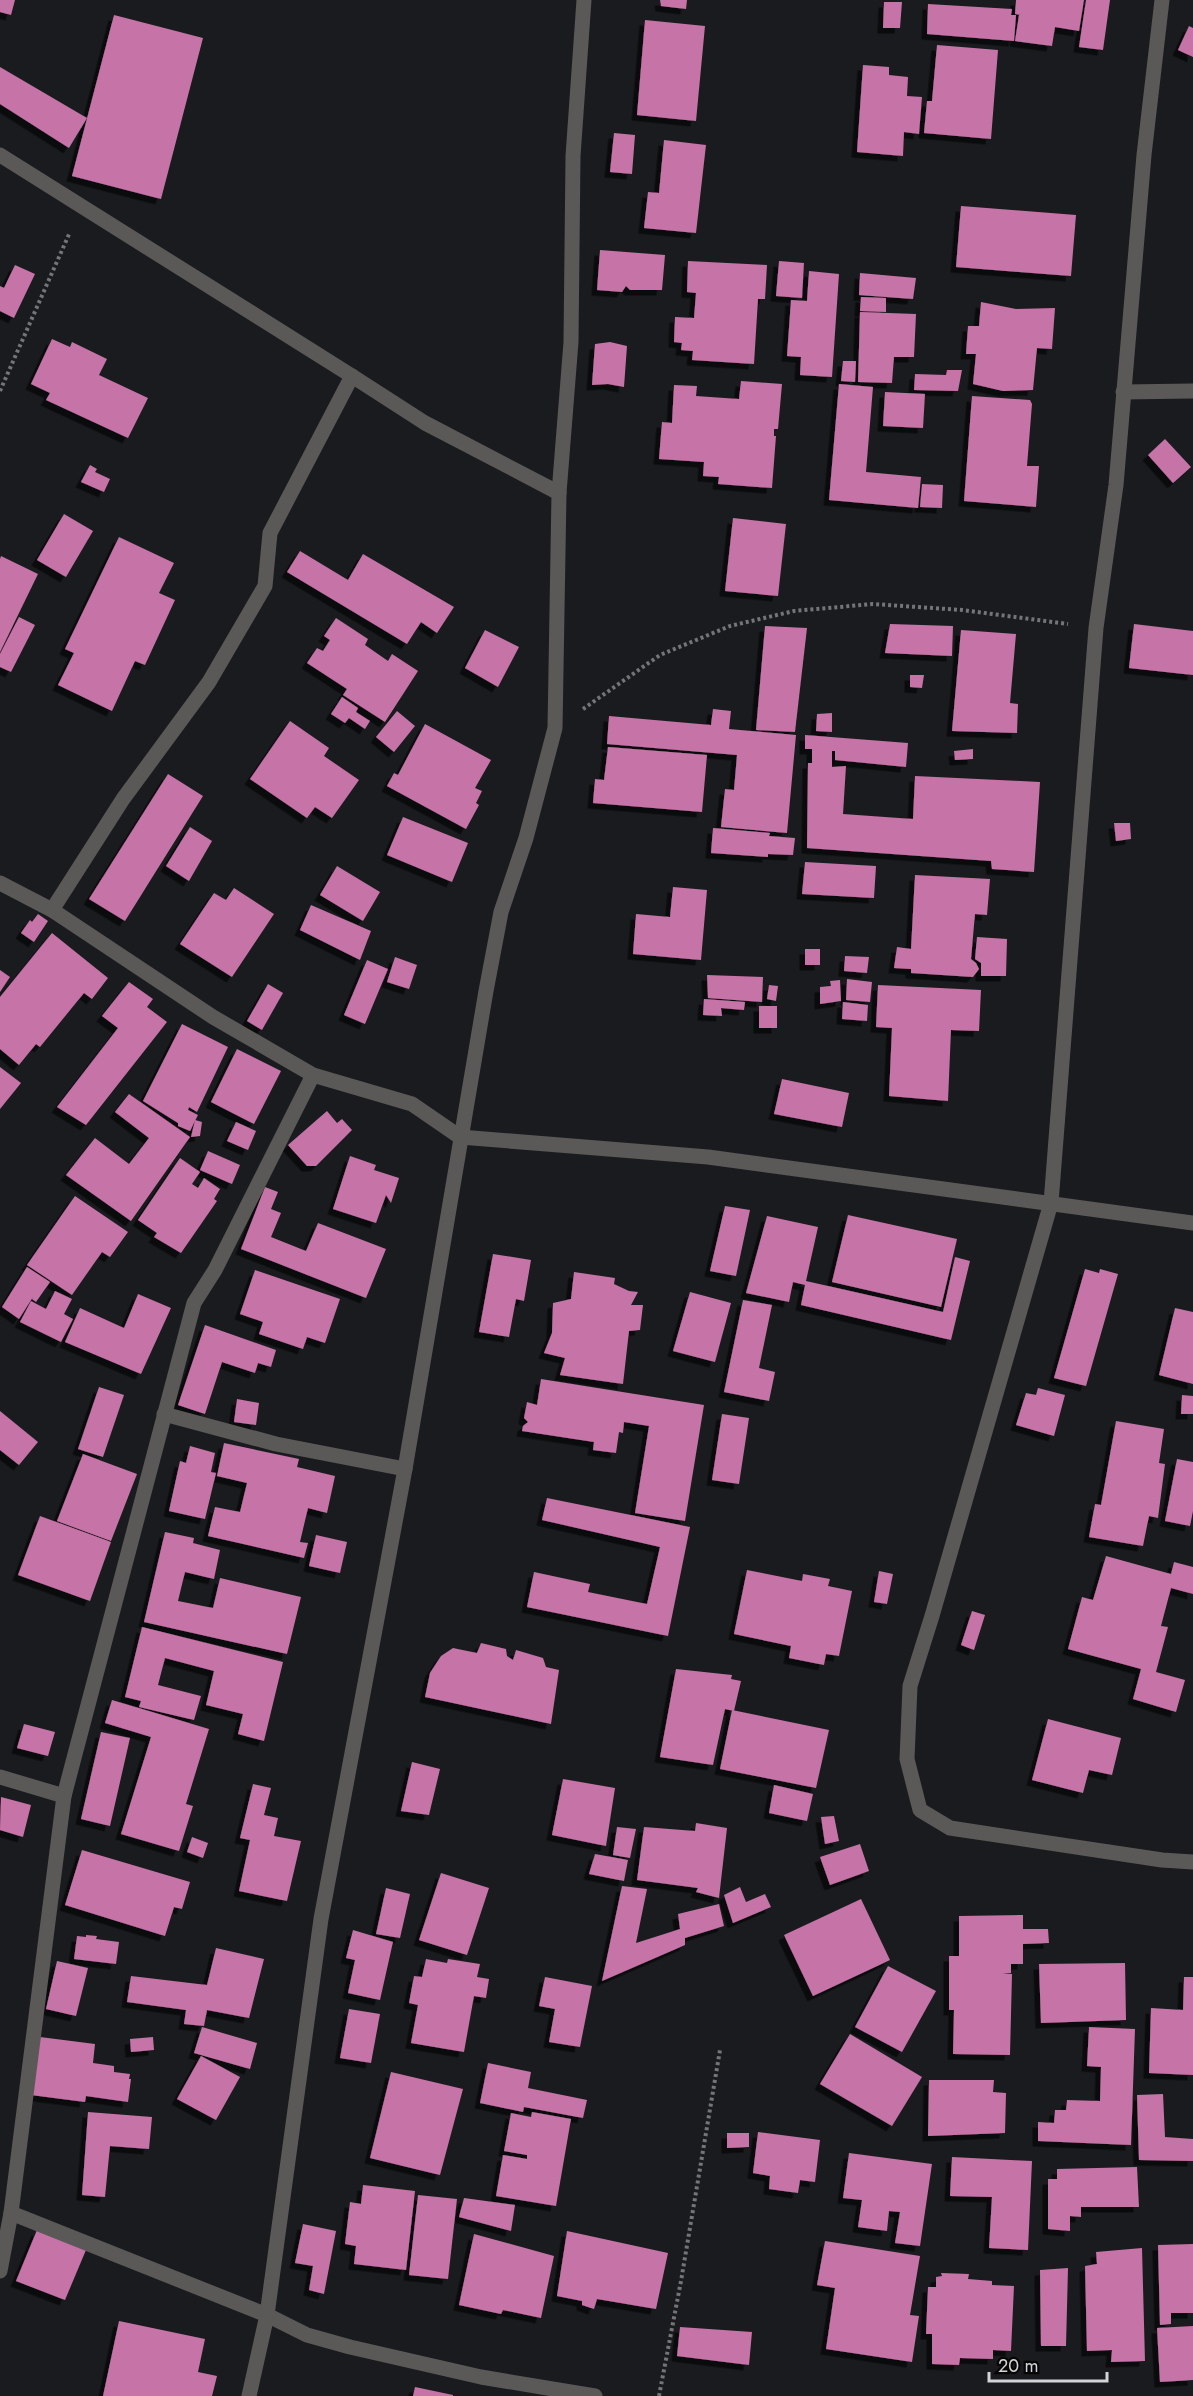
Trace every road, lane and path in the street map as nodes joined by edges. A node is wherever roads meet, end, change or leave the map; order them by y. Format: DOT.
graph roads {
  1 [pos="584,0"];
  2 [pos="1162,0"];
  3 [pos="0,155"];
  4 [pos="82,205"];
  5 [pos="352,376"];
  6 [pos="0,391"];
  7 [pos="1193,391"];
  8 [pos="1123,392"];
  9 [pos="559,493"];
  10 [pos="1096,628"];
  11 [pos="555,729"];
  12 [pos="0,883"];
  13 [pos="52,910"];
  14 [pos="313,1075"];
  15 [pos="460,1137"];
  16 [pos="1051,1203"];
  17 [pos="1193,1223"];
  18 [pos="164,1414"];
  19 [pos="405,1469"];
  20 [pos="0,1777"];
  21 [pos="64,1796"];
  22 [pos="1193,1862"];
  23 [pos="720,2050"];
  24 [pos="11,2213"];
  25 [pos="0,2271"];
  26 [pos="267,2315"];
  27 [pos="249,2396"];
  28 [pos="595,2396"];
  29 [pos="659,2396"];
  1 -- 9 [label="street"];
  2 -- 8 [label="street"];
  3 -- 4 [label="street"];
  4 -- 5 [label="street"];
  4 -- 6 [label="path"];
  5 -- 9 [label="street"];
  5 -- 13 [label="street"];
  7 -- 8 [label="street"];
  8 -- 10 [label="street"];
  9 -- 11 [label="street"];
  10 -- 11 [label="path"];
  10 -- 16 [label="street"];
  11 -- 15 [label="street"];
  12 -- 13 [label="street"];
  13 -- 14 [label="street"];
  14 -- 15 [label="street"];
  14 -- 18 [label="street"];
  15 -- 16 [label="street"];
  15 -- 19 [label="street"];
  16 -- 17 [label="street"];
  16 -- 22 [label="street"];
  18 -- 19 [label="street"];
  18 -- 21 [label="street"];
  19 -- 26 [label="street"];
  20 -- 21 [label="street"];
  21 -- 24 [label="street"];
  23 -- 29 [label="path"];
  24 -- 25 [label="street"];
  24 -- 26 [label="street"];
  26 -- 27 [label="street"];
  26 -- 28 [label="street"];
}
